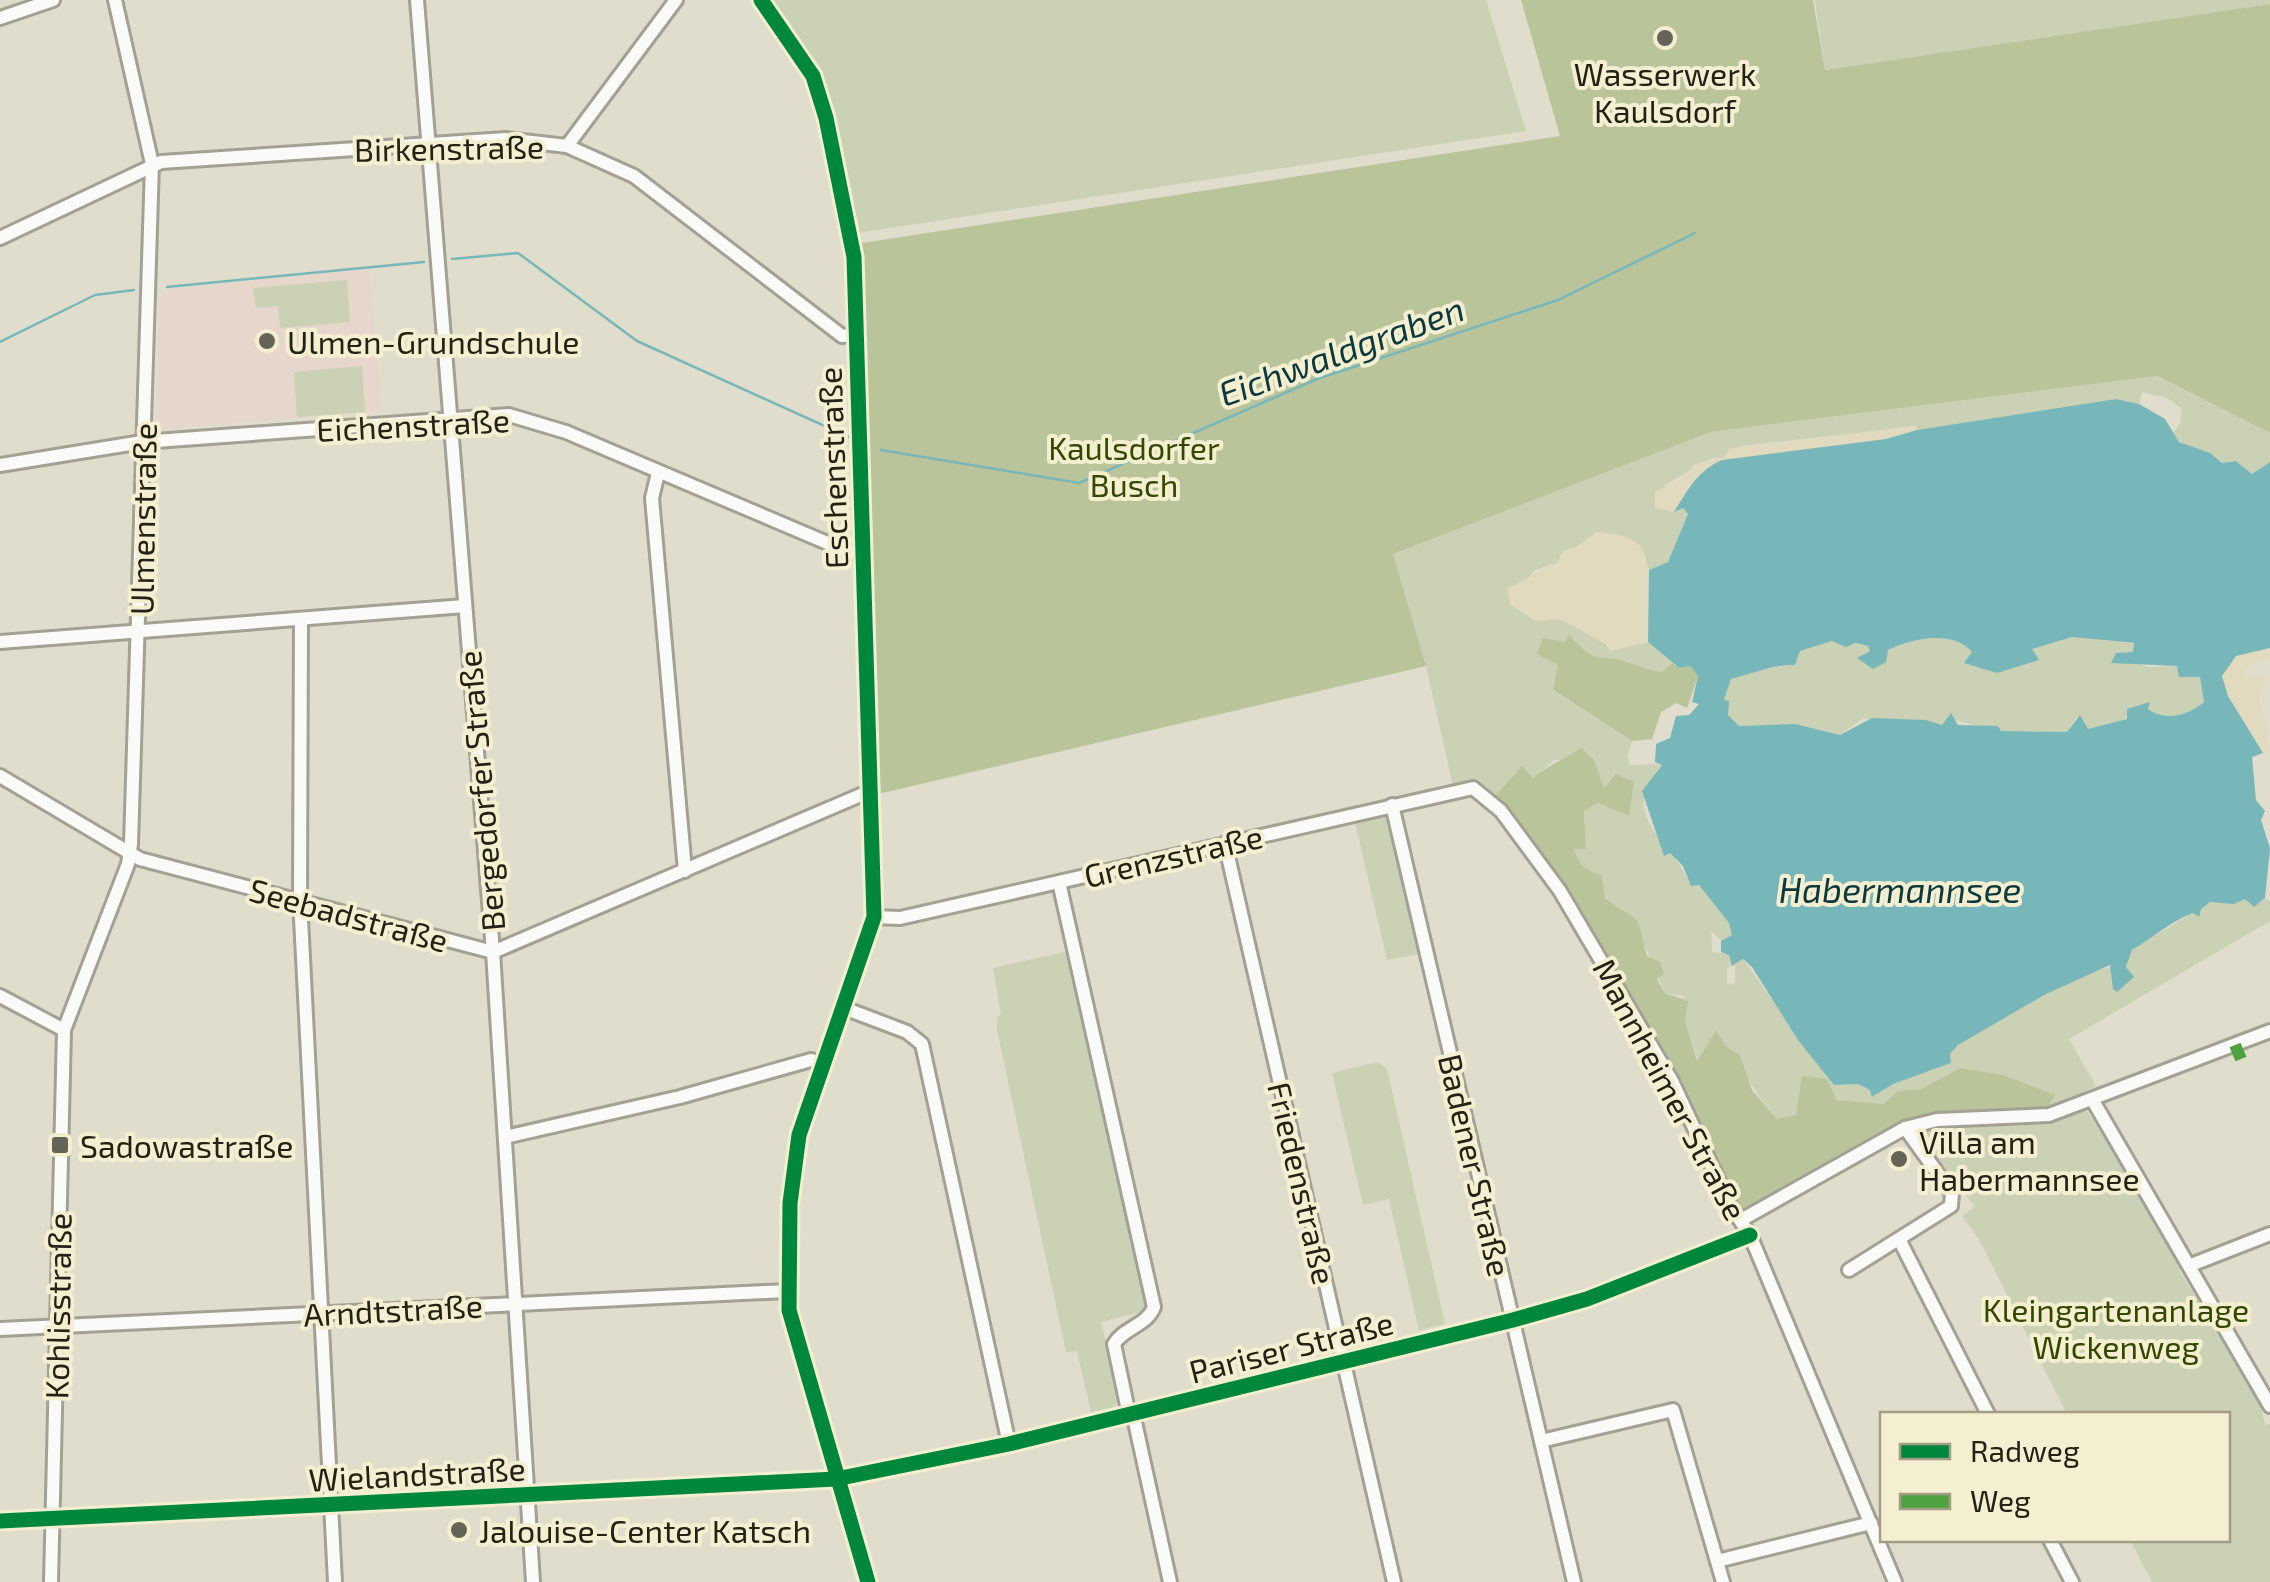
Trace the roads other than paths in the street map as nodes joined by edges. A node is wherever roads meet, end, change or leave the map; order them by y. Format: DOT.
graph roads {
  1 [pos="54,0"];
  2 [pos="114,0"];
  3 [pos="417,0"];
  4 [pos="676,0"];
  5 [pos="761,0"];
  6 [pos="0,18"];
  7 [pos="429,143"];
  8 [pos="567,146"];
  9 [pos="152,164"];
  10 [pos="0,238"];
  11 [pos="855,335"];
  12 [pos="451,419"];
  13 [pos="142,442"];
  14 [pos="0,465"];
  15 [pos="658,473"];
  16 [pos="861,550"];
  17 [pos="465,606"];
  18 [pos="301,620"];
  19 [pos="140,630"];
  20 [pos="0,642"];
  21 [pos="0,776"];
  22 [pos="1473,788"];
  23 [pos="870,791"];
  24 [pos="1392,806"];
  25 [pos="1225,843"];
  26 [pos="131,856"];
  27 [pos="685,871"];
  28 [pos="1060,882"];
  29 [pos="300,899"];
  30 [pos="874,917"];
  31 [pos="494,952"];
  32 [pos="0,996"];
  33 [pos="844,1008"];
  34 [pos="64,1030"];
  35 [pos="2270,1031"];
  36 [pos="822,1064"];
  37 [pos="2092,1099"];
  38 [pos="1905,1128"];
  39 [pos="505,1137"];
  40 [pos="1741,1220"];
  41 [pos="2270,1234"];
  42 [pos="1750,1235"];
  43 [pos="1900,1241"];
  44 [pos="2191,1266"];
  45 [pos="1849,1270"];
  46 [pos="787,1292"];
  47 [pos="515,1303"];
  48 [pos="321,1313"];
  49 [pos="1513,1320"];
  50 [pos="56,1326"];
  51 [pos="0,1329"];
  52 [pos="1344,1361"];
  53 [pos="2270,1406"];
  54 [pos="1987,1412"];
  55 [pos="1131,1414"];
  56 [pos="1541,1441"];
  57 [pos="1009,1444"];
  58 [pos="836,1479"];
  59 [pos="528,1495"];
  60 [pos="330,1505"];
  61 [pos="52,1518"];
  62 [pos="0,1521"];
  63 [pos="1871,1523"];
  64 [pos="2051,1542"];
  65 [pos="1717,1561"];
  66 [pos="50,1582"];
  67 [pos="334,1582"];
  68 [pos="532,1582"];
  69 [pos="868,1582"];
  70 [pos="1170,1582"];
  71 [pos="1394,1582"];
  72 [pos="1574,1582"];
  73 [pos="1724,1582"];
  74 [pos="1894,1582"];
  75 [pos="2072,1582"];
  1 -- 6 [label="street"];
  2 -- 9 [label="street, Ulmenstraße"];
  3 -- 7 [label="street, Bergedorfer Straße"];
  4 -- 8 [label="street"];
  5 -- 11 [label="street, Eschenstraße"];
  7 -- 8 [label="street, Birkenstraße"];
  7 -- 9 [label="street, Birkenstraße"];
  7 -- 12 [label="street, Bergedorfer Straße"];
  8 -- 11 [label="street, Birkenstraße"];
  9 -- 10 [label="street, Birkenstraße"];
  9 -- 13 [label="street, Ulmenstraße"];
  11 -- 16 [label="street, Eschenstraße"];
  12 -- 13 [label="street, Eichenstraße"];
  12 -- 15 [label="street, Eichenstraße"];
  12 -- 17 [label="street, Bergedorfer Straße"];
  13 -- 14 [label="street, Eichenstraße"];
  13 -- 19 [label="street, Ulmenstraße"];
  15 -- 16 [label="street, Eichenstraße"];
  15 -- 27 [label="street"];
  16 -- 23 [label="street, Eschenstraße"];
  17 -- 18 [label="street"];
  17 -- 31 [label="street, Bergedorfer Straße"];
  18 -- 19 [label="street"];
  18 -- 29 [label="street"];
  19 -- 20 [label="street"];
  19 -- 26 [label="street, Ulmenstraße"];
  21 -- 26 [label="street, Seebadstraße"];
  22 -- 24 [label="street, Grenzstraße"];
  22 -- 40 [label="street, Mannheimer Straße"];
  23 -- 27 [label="street, Seebadstraße"];
  23 -- 30 [label="street, Eschenstraße"];
  24 -- 25 [label="street, Grenzstraße"];
  24 -- 49 [label="street, Badener Straße"];
  25 -- 28 [label="street, Grenzstraße"];
  25 -- 52 [label="street, Friedenstraße"];
  26 -- 29 [label="street, Seebadstraße"];
  26 -- 34 [label="street, Ulmenstraße"];
  27 -- 31 [label="street, Seebadstraße"];
  28 -- 30 [label="street, Grenzstraße"];
  28 -- 55 [label="street"];
  29 -- 31 [label="street, Seebadstraße"];
  29 -- 48 [label="street"];
  30 -- 33 [label="street, Eschenstraße"];
  31 -- 39 [label="street, Bergedorfer Straße"];
  32 -- 34 [label="street"];
  33 -- 36 [label="street, Eschenstraße"];
  33 -- 57 [label="street"];
  34 -- 50 [label="street, Kohlisstraße"];
  35 -- 37 [label="street"];
  36 -- 39 [label="street"];
  36 -- 46 [label="street, Eschenstraße"];
  37 -- 38 [label="street"];
  37 -- 44 [label="street"];
  38 -- 40 [label="street"];
  38 -- 43 [label="street"];
  39 -- 47 [label="street, Bergedorfer Straße"];
  40 -- 42 [label="street, Mannheimer Straße"];
  41 -- 44 [label="street"];
  42 -- 49 [label="street, Pariser Straße"];
  42 -- 63 [label="street, Mannheimer Straße"];
  43 -- 45 [label="street"];
  43 -- 54 [label="street"];
  44 -- 53 [label="street"];
  46 -- 47 [label="street, Arndtstraße"];
  46 -- 58 [label="street, Eschenstraße"];
  47 -- 48 [label="street, Arndtstraße"];
  47 -- 59 [label="street, Bergedorfer Straße"];
  48 -- 50 [label="street, Arndtstraße"];
  48 -- 60 [label="street"];
  49 -- 52 [label="street, Pariser Straße"];
  49 -- 56 [label="street, Badener Straße"];
  50 -- 51 [label="street, Arndtstraße"];
  50 -- 61 [label="street, Kohlisstraße"];
  52 -- 55 [label="street, Pariser Straße"];
  52 -- 71 [label="street, Friedenstraße"];
  55 -- 57 [label="street, Pariser Straße"];
  55 -- 70 [label="street"];
  56 -- 65 [label="street"];
  56 -- 72 [label="street, Badener Straße"];
  57 -- 58 [label="street, Pariser Straße"];
  58 -- 59 [label="street, Wielandstraße"];
  58 -- 69 [label="street, Eschenstraße"];
  59 -- 60 [label="street, Wielandstraße"];
  59 -- 68 [label="street, Bergedorfer Straße"];
  60 -- 61 [label="street, Wielandstraße"];
  60 -- 67 [label="street"];
  61 -- 62 [label="street, Wielandstraße"];
  61 -- 66 [label="street, Kohlisstraße"];
  63 -- 65 [label="street"];
  63 -- 74 [label="street, Mannheimer Straße"];
  64 -- 75 [label="street"];
  65 -- 73 [label="street"];
}
